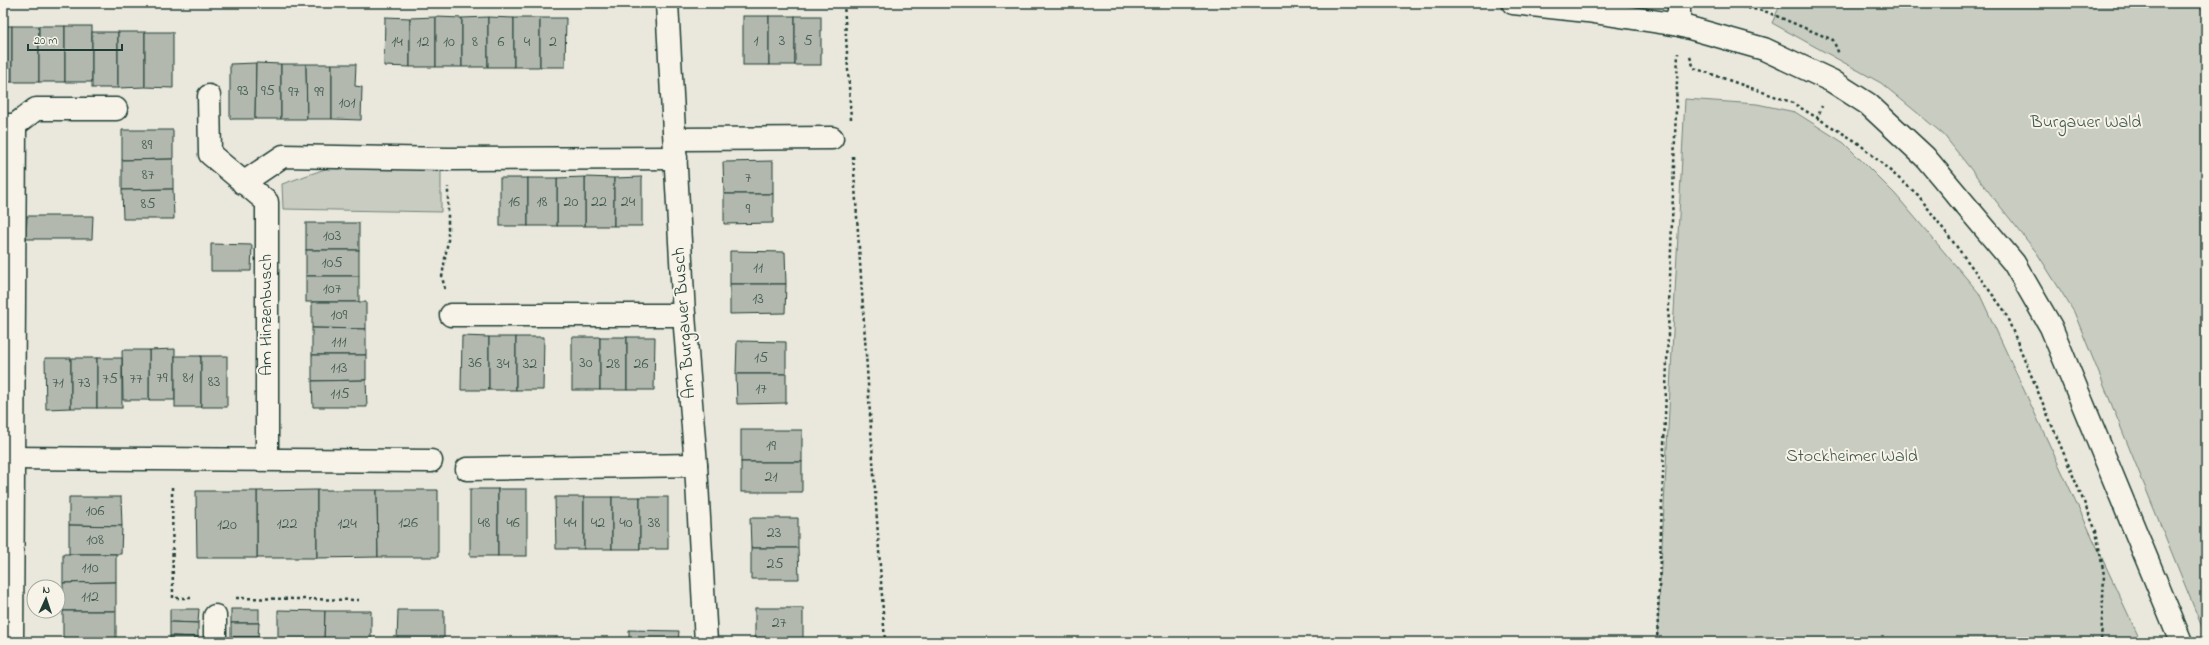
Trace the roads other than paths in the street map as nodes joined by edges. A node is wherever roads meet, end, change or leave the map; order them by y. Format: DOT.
graph roads {
  1 [pos="667,3"];
  2 [pos="1513,3"];
  3 [pos="1679,3"];
  4 [pos="1679,25"];
  5 [pos="208,96"];
  6 [pos="116,109"];
  7 [pos="9,125"];
  8 [pos="832,138"];
  9 [pos="676,148"];
  10 [pos="243,182"];
  11 [pos="451,315"];
  12 [pos="684,316"];
  13 [pos="8,458"];
  14 [pos="267,460"];
  15 [pos="431,461"];
  16 [pos="696,465"];
  17 [pos="467,469"];
  18 [pos="215,616"];
  19 [pos="12,642"];
  20 [pos="215,642"];
  21 [pos="706,642"];
  22 [pos="2181,642"];
  1 -- 9 [label="street, Am Burgauer Busch"];
  2 -- 4 [label="street"];
  3 -- 4 [label="street"];
  4 -- 22 [label="street"];
  5 -- 10 [label="street"];
  6 -- 7 [label="street"];
  7 -- 13 [label="street"];
  8 -- 9 [label="street"];
  9 -- 10 [label="street"];
  9 -- 12 [label="street, Am Burgauer Busch"];
  10 -- 14 [label="street, Am Hinzenbusch"];
  11 -- 12 [label="street"];
  12 -- 16 [label="street, Am Burgauer Busch"];
  13 -- 14 [label="street"];
  13 -- 19 [label="street"];
  14 -- 15 [label="street"];
  16 -- 17 [label="street"];
  16 -- 21 [label="street, Am Burgauer Busch"];
  18 -- 20 [label="street"];
}
